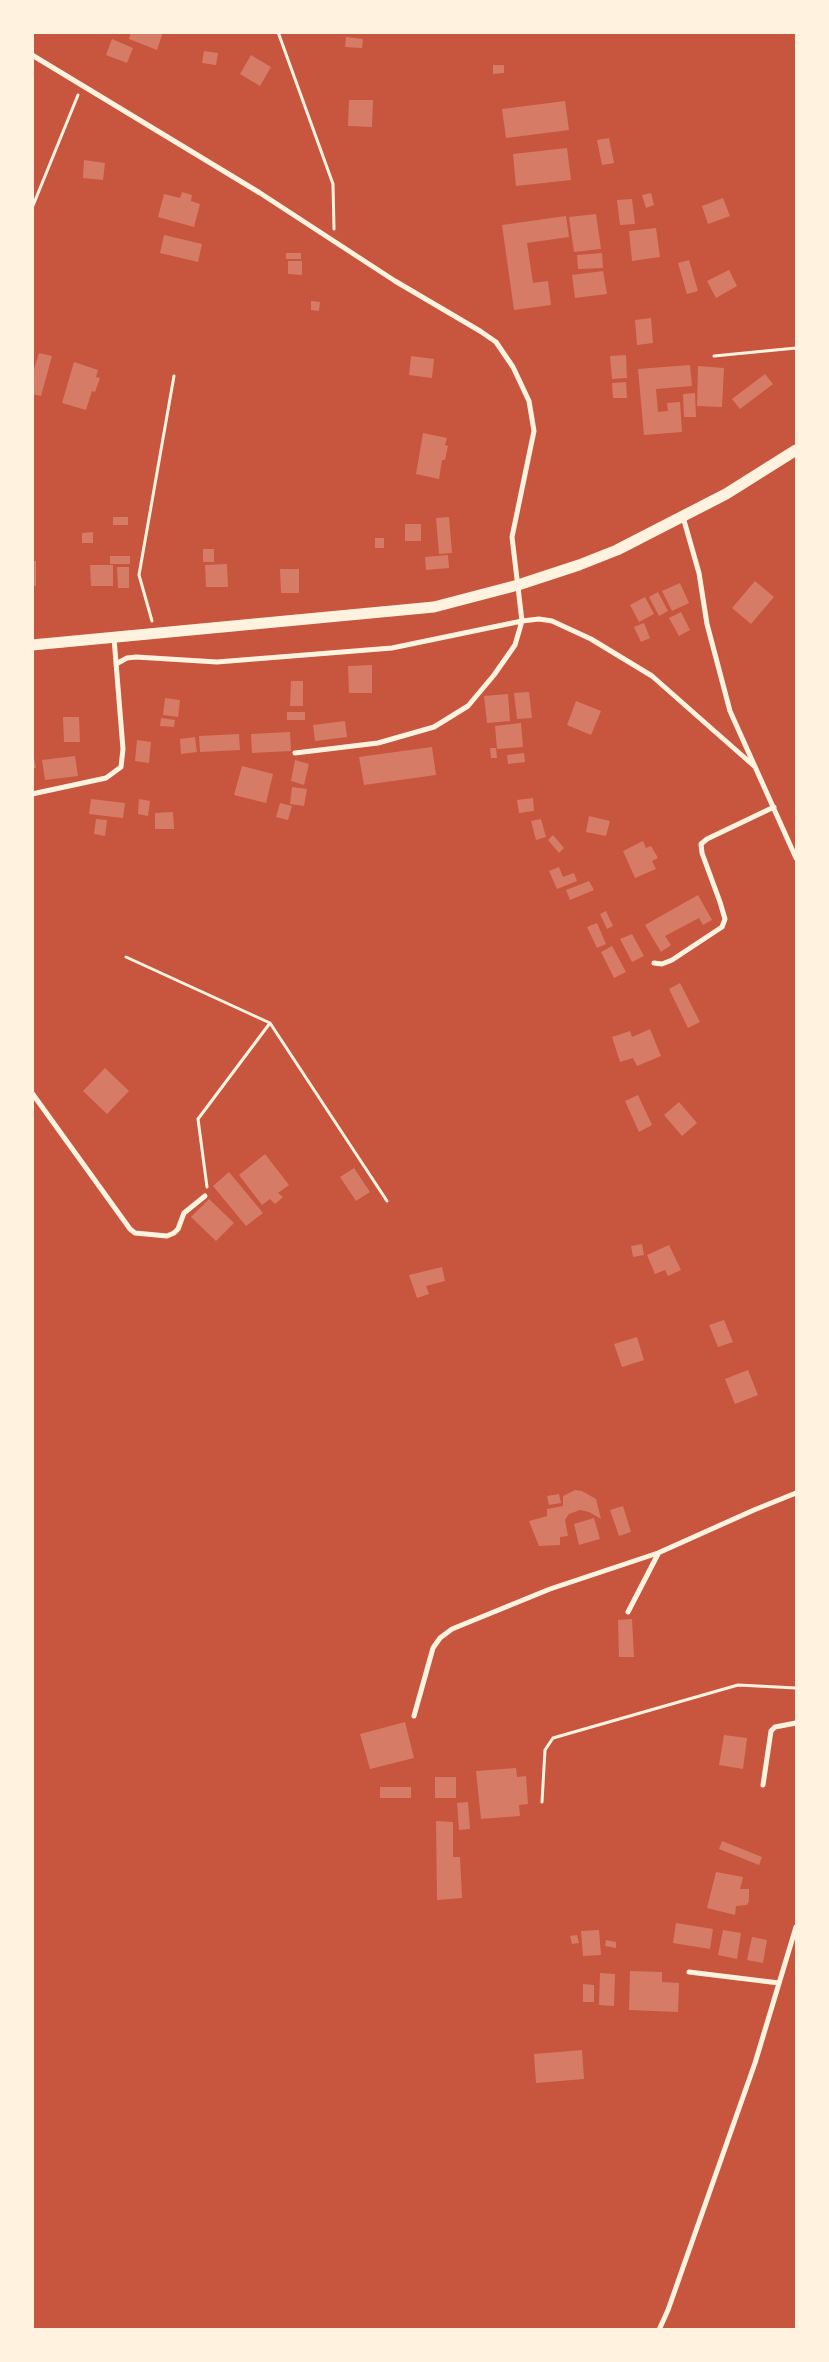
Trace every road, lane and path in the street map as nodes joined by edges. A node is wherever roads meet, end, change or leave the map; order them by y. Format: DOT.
graph roads {
  1 [pos="278,32"];
  2 [pos="32,55"];
  3 [pos="82,85"];
  4 [pos="32,208"];
  5 [pos="335,242"];
  6 [pos="796,348"];
  7 [pos="714,356"];
  8 [pos="174,376"];
  9 [pos="796,450"];
  10 [pos="682,517"];
  11 [pos="518,585"];
  12 [pos="522,621"];
  13 [pos="156,633"];
  14 [pos="114,638"];
  15 [pos="32,644"];
  16 [pos="116,664"];
  17 [pos="295,753"];
  18 [pos="754,766"];
  19 [pos="32,794"];
  20 [pos="774,807"];
  21 [pos="796,858"];
  22 [pos="126,957"];
  23 [pos="654,963"];
  24 [pos="270,1023"];
  25 [pos="32,1093"];
  26 [pos="205,1196"];
  27 [pos="387,1201"];
  28 [pos="796,1493"];
  29 [pos="658,1554"];
  30 [pos="628,1612"];
  31 [pos="796,1688"];
  32 [pos="414,1716"];
  33 [pos="796,1723"];
  34 [pos="763,1785"];
  35 [pos="542,1802"];
  36 [pos="796,1927"];
  37 [pos="689,1972"];
  38 [pos="779,1983"];
  39 [pos="659,2330"];
  1 -- 5 [label="path"];
  2 -- 3 [label="street"];
  3 -- 4 [label="path"];
  3 -- 5 [label="street"];
  5 -- 11 [label="street"];
  6 -- 7 [label="path"];
  8 -- 13 [label="path"];
  9 -- 10 [label="main road"];
  10 -- 11 [label="main road"];
  10 -- 18 [label="street"];
  11 -- 12 [label="street"];
  11 -- 13 [label="main road"];
  12 -- 16 [label="street"];
  12 -- 17 [label="street"];
  12 -- 18 [label="street"];
  13 -- 14 [label="main road"];
  14 -- 15 [label="main road"];
  14 -- 16 [label="street"];
  16 -- 19 [label="street"];
  18 -- 20 [label="street"];
  20 -- 21 [label="street"];
  20 -- 23 [label="street"];
  22 -- 24 [label="path"];
  24 -- 26 [label="path"];
  24 -- 27 [label="path"];
  25 -- 26 [label="street"];
  28 -- 29 [label="street"];
  29 -- 30 [label="street"];
  29 -- 32 [label="street"];
  31 -- 35 [label="path"];
  33 -- 34 [label="street"];
  36 -- 38 [label="street"];
  37 -- 38 [label="street"];
  38 -- 39 [label="street"];
}
